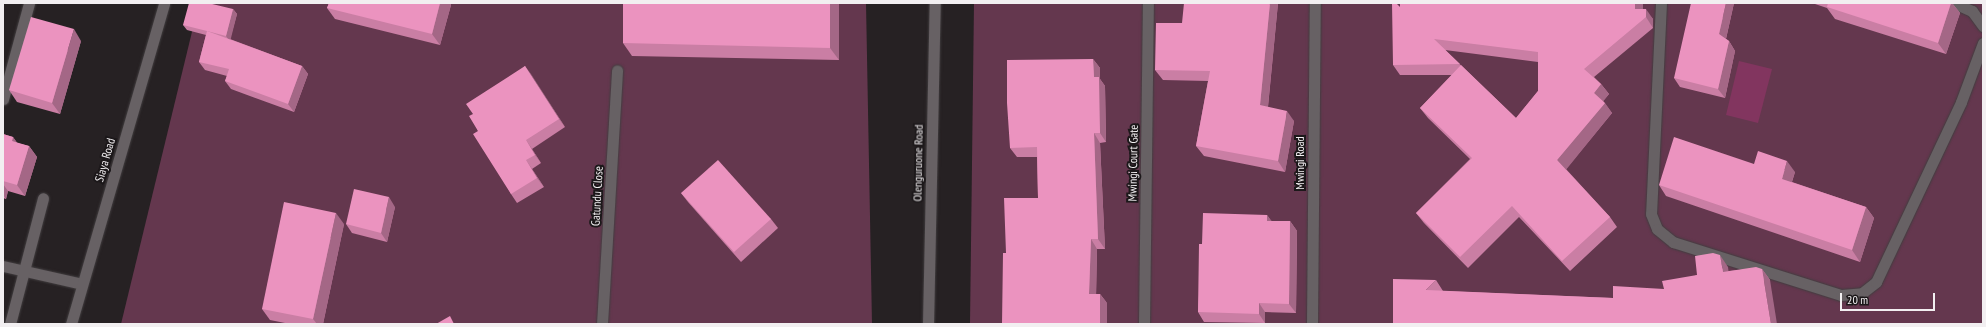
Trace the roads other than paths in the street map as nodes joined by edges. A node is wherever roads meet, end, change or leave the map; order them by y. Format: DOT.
graph roads {
  1 [pos="29,3"];
  2 [pos="164,3"];
  3 [pos="935,3"];
  4 [pos="1148,3"];
  5 [pos="1315,3"];
  6 [pos="1661,3"];
  7 [pos="1954,3"];
  8 [pos="1983,26"];
  9 [pos="1983,43"];
  10 [pos="618,70"];
  11 [pos="4,99"];
  12 [pos="43,198"];
  13 [pos="3,266"];
  14 [pos="24,272"];
  15 [pos="82,284"];
  16 [pos="10,324"];
  17 [pos="72,324"];
  18 [pos="602,324"];
  19 [pos="928,324"];
  20 [pos="1144,324"];
  21 [pos="1312,324"];
  1 -- 11 [label="street"];
  2 -- 15 [label="street, Siaya Road"];
  3 -- 19 [label="street, Olenguruone Road"];
  4 -- 20 [label="street, Mwingi Court Gate"];
  5 -- 21 [label="street, Mwingi Road"];
  6 -- 9 [label="street"];
  7 -- 8 [label="street"];
  10 -- 18 [label="street, Gatundu Close"];
  12 -- 14 [label="street"];
  13 -- 14 [label="street"];
  14 -- 15 [label="street"];
  14 -- 16 [label="street"];
  15 -- 17 [label="street, Siaya Road"];
}
